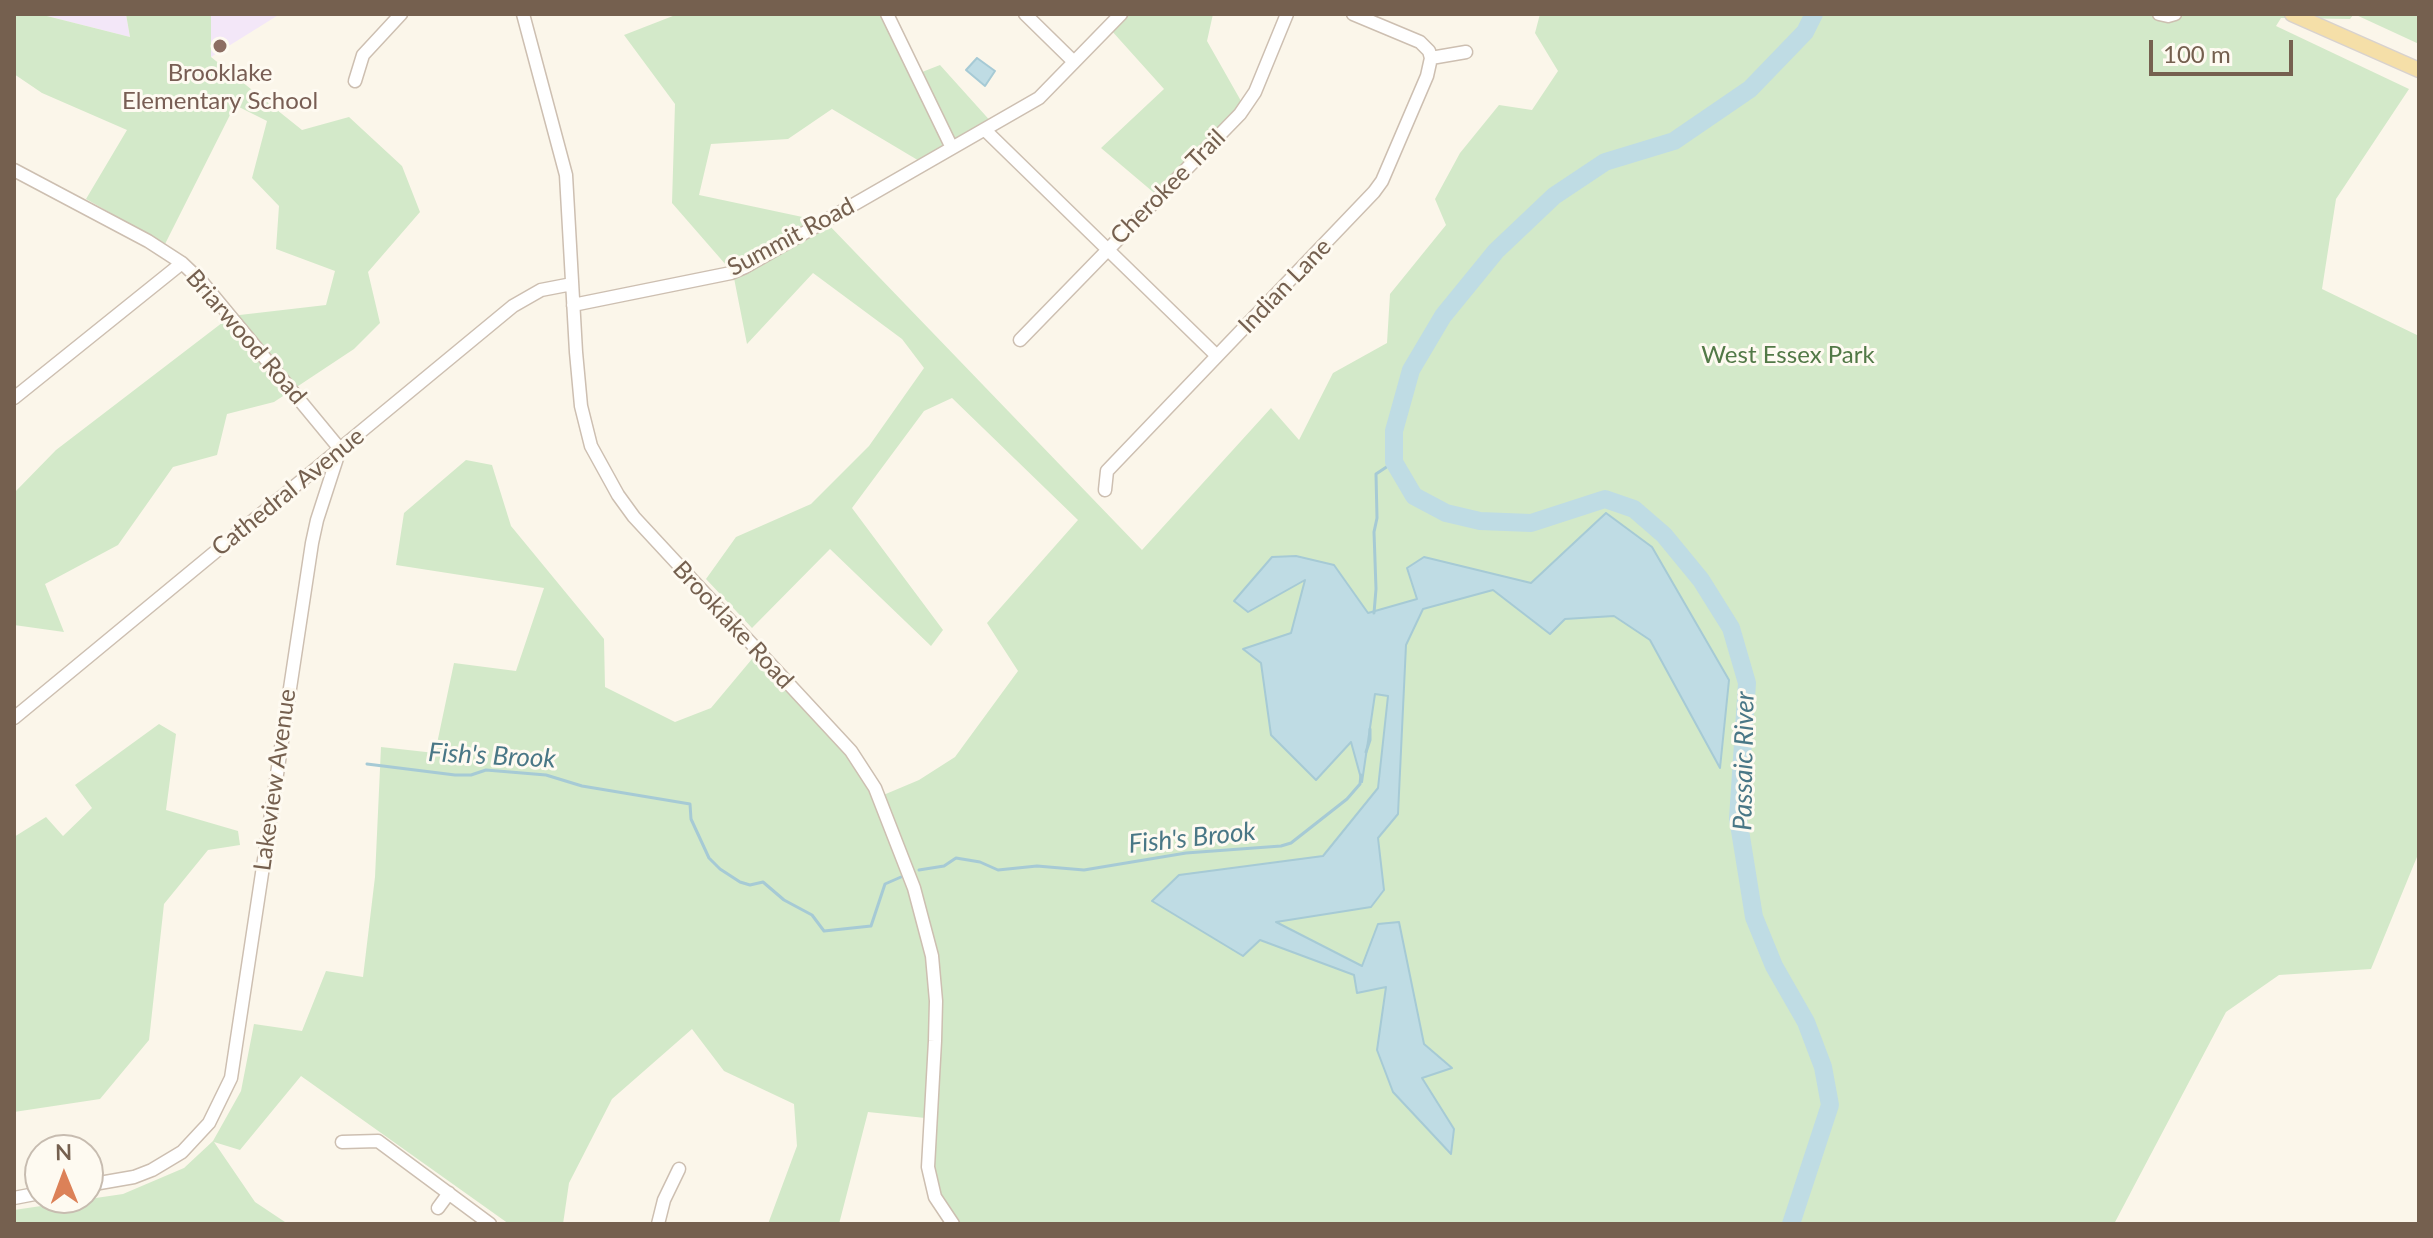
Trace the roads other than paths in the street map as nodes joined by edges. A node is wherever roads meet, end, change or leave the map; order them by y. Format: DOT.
graph roads {
  1 [pos="401,14"];
  2 [pos="523,14"];
  3 [pos="887,14"];
  4 [pos="1025,14"];
  5 [pos="1121,14"];
  6 [pos="1287,14"];
  7 [pos="1353,14"];
  8 [pos="2159,14"];
  9 [pos="2175,14"];
  10 [pos="2292,14"];
  11 [pos="1466,52"];
  12 [pos="1431,58"];
  13 [pos="1074,62"];
  14 [pos="2419,70"];
  15 [pos="355,81"];
  16 [pos="985,130"];
  17 [pos="952,148"];
  18 [pos="14,170"];
  19 [pos="1107,249"];
  20 [pos="182,263"];
  21 [pos="572,284"];
  22 [pos="573,305"];
  23 [pos="1020,340"];
  24 [pos="1217,356"];
  25 [pos="14,398"];
  26 [pos="340,449"];
  27 [pos="1105,490"];
  28 [pos="14,718"];
  29 [pos="342,1142"];
  30 [pos="679,1169"];
  31 [pos="104,1182"];
  32 [pos="449,1193"];
  33 [pos="438,1208"];
  34 [pos="490,1224"];
  35 [pos="658,1224"];
  36 [pos="953,1224"];
  1 -- 15 [label="street"];
  2 -- 21 [label="street, Brooklake Road"];
  3 -- 17 [label="street"];
  4 -- 13 [label="street"];
  5 -- 13 [label="street"];
  6 -- 19 [label="street, Cherokee Trail"];
  7 -- 12 [label="street"];
  8 -- 9 [label="street"];
  10 -- 14 [label="main road"];
  11 -- 12 [label="street"];
  12 -- 24 [label="street, Indian Lane"];
  13 -- 16 [label="street"];
  16 -- 17 [label="street, Summit Road"];
  16 -- 19 [label="street"];
  17 -- 22 [label="street, Summit Road"];
  18 -- 20 [label="street, Briarwood Road"];
  19 -- 23 [label="street, Cherokee Trail"];
  19 -- 24 [label="street"];
  20 -- 25 [label="street"];
  20 -- 26 [label="street, Briarwood Road"];
  21 -- 22 [label="street, Brooklake Road"];
  21 -- 26 [label="street, Cathedral Avenue"];
  22 -- 36 [label="street, Brooklake Road"];
  24 -- 27 [label="street, Indian Lane"];
  26 -- 28 [label="street, Cathedral Avenue"];
  26 -- 31 [label="street, Lakeview Avenue"];
  29 -- 32 [label="street"];
  30 -- 35 [label="street"];
  32 -- 33 [label="street"];
  32 -- 34 [label="street"];
}
